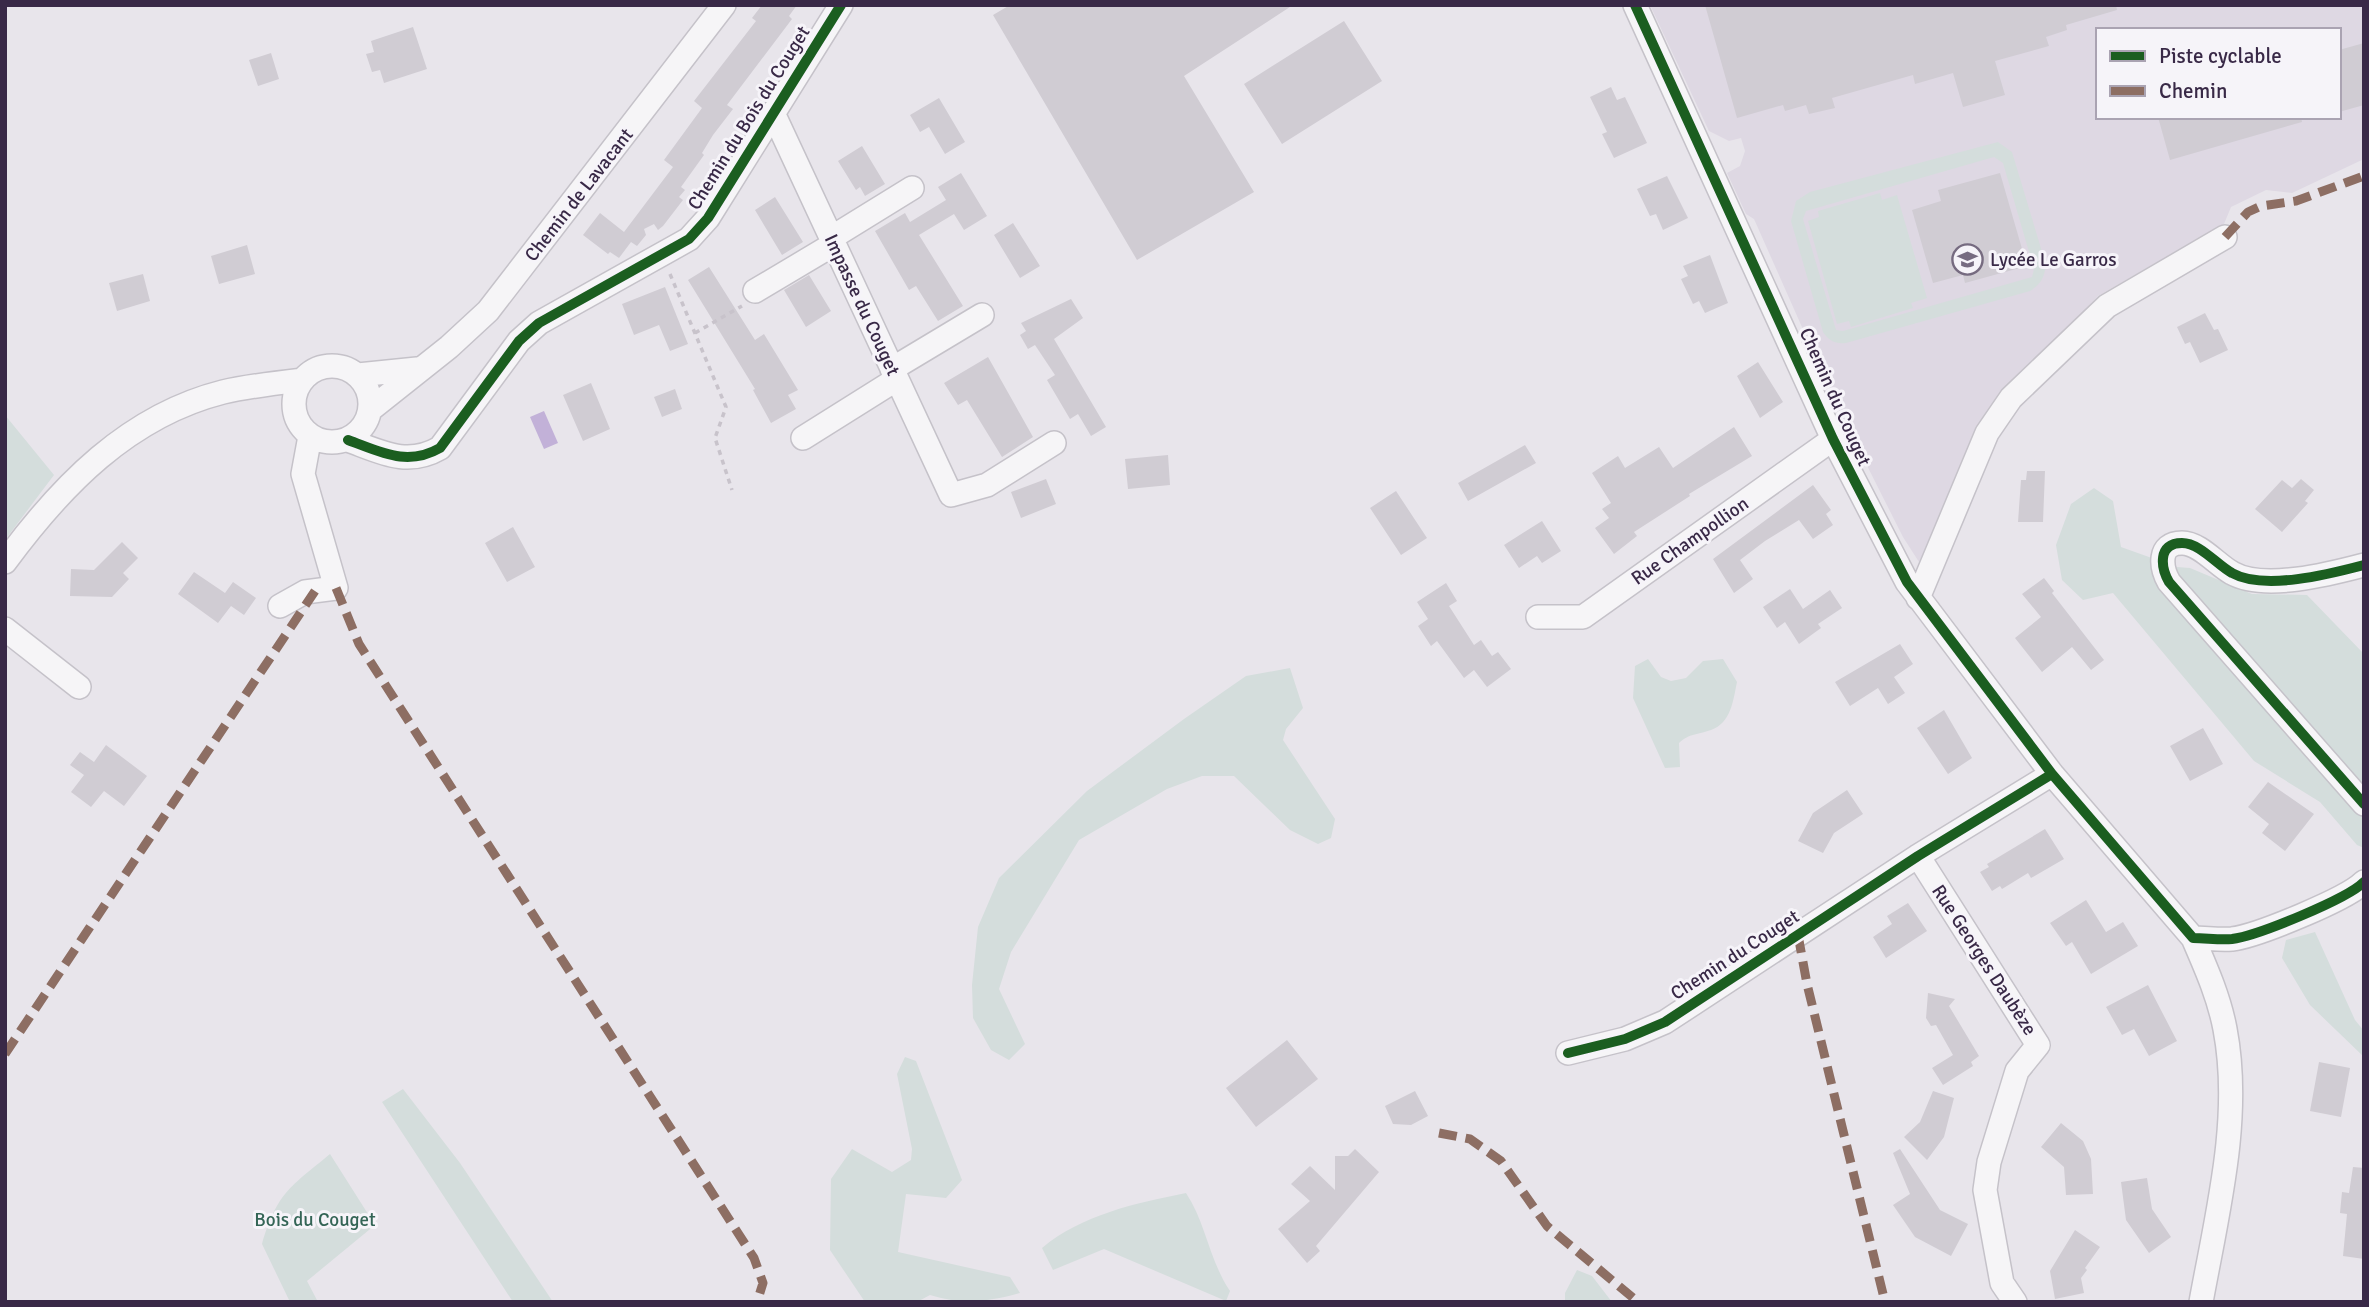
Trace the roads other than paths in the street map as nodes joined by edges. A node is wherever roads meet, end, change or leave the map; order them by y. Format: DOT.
graph roads {
  1 [pos="724,5"];
  2 [pos="841,5"];
  3 [pos="1635,5"];
  4 [pos="774,115"];
  5 [pos="912,188"];
  6 [pos="2225,237"];
  7 [pos="832,241"];
  8 [pos="755,291"];
  9 [pos="982,315"];
  10 [pos="417,369"];
  11 [pos="894,374"];
  12 [pos="358,375"];
  13 [pos="302,380"];
  14 [pos="260,386"];
  15 [pos="371,409"];
  16 [pos="295,415"];
  17 [pos="310,436"];
  18 [pos="803,438"];
  19 [pos="1833,439"];
  20 [pos="348,440"];
  21 [pos="1054,443"];
  22 [pos="5,562"];
  23 [pos="2364,565"];
  24 [pos="1918,598"];
  25 [pos="280,606"];
  26 [pos="1538,617"];
  27 [pos="5,629"];
  28 [pos="79,687"];
  29 [pos="2052,774"];
  30 [pos="2364,804"];
  31 [pos="1918,856"];
  32 [pos="2364,882"];
  33 [pos="2193,938"];
  34 [pos="1568,1052"];
  35 [pos="2015,1302"];
  36 [pos="2201,1302"];
  1 -- 10 [label="street, Chemin de Lavacant"];
  2 -- 4 [label="street, Chemin du Bois du Couget"];
  3 -- 19 [label="street, Chemin du Couget"];
  4 -- 7 [label="street, Impasse du Couget"];
  4 -- 20 [label="street, Chemin du Bois du Couget"];
  5 -- 7 [label="street"];
  6 -- 24 [label="street"];
  7 -- 8 [label="street"];
  7 -- 11 [label="street, Impasse du Couget"];
  9 -- 11 [label="street"];
  10 -- 12 [label="street, Chemin de Lavacant"];
  10 -- 15 [label="street, Chemin de Lavacant"];
  11 -- 18 [label="street"];
  11 -- 21 [label="street, Impasse du Couget"];
  12 -- 13 [label="street"];
  12 -- 15 [label="street"];
  13 -- 14 [label="street"];
  13 -- 16 [label="street"];
  14 -- 16 [label="street"];
  14 -- 22 [label="street"];
  15 -- 20 [label="street"];
  16 -- 17 [label="street"];
  17 -- 20 [label="street"];
  17 -- 25 [label="street"];
  19 -- 24 [label="street, Chemin du Couget"];
  19 -- 26 [label="street, Rue Champollion"];
  23 -- 30 [label="street"];
  24 -- 29 [label="street, Chemin du Couget"];
  27 -- 28 [label="street"];
  29 -- 31 [label="street, Chemin du Couget"];
  29 -- 33 [label="street, Chemin du Couget"];
  31 -- 34 [label="street, Chemin du Couget"];
  31 -- 35 [label="street, Rue Georges Daubèze"];
  32 -- 33 [label="street"];
  33 -- 36 [label="street, Chemin du Couget"];
}
